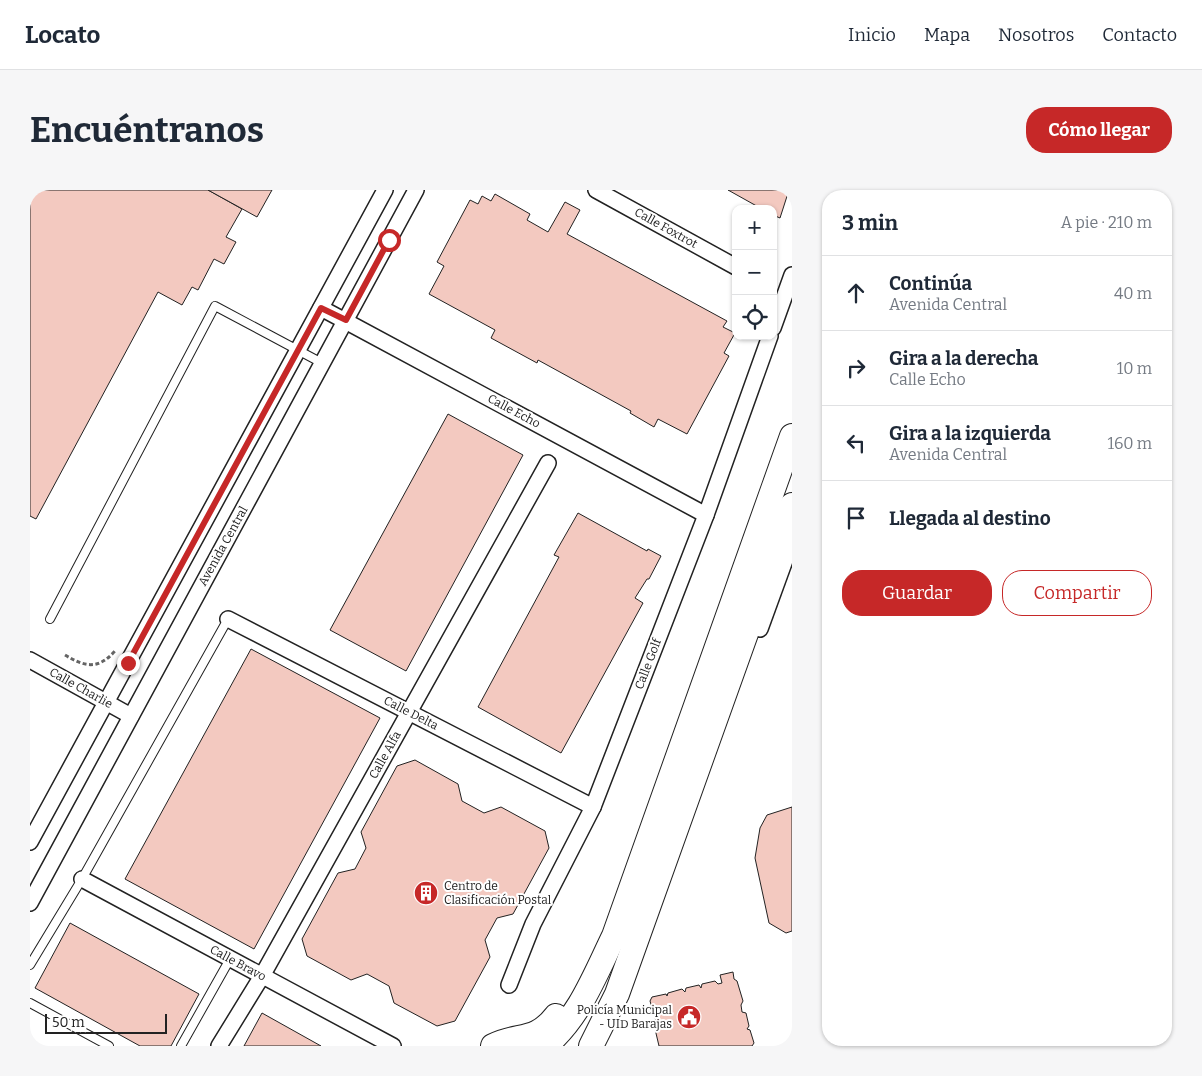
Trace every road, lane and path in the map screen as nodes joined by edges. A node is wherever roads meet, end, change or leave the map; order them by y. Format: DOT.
graph roads {
  1 [pos="385,190"];
  2 [pos="416,190"];
  3 [pos="596,190"];
  4 [pos="732,265"];
  5 [pos="792,275"];
  6 [pos="779,291"];
  7 [pos="321,308"];
  8 [pos="346,320"];
  9 [pos="769,340"];
  10 [pos="298,350"];
  11 [pos="322,363"];
  12 [pos="792,436"];
  13 [pos="548,463"];
  14 [pos="792,505"];
  15 [pos="706,515"];
  16 [pos="792,541"];
  17 [pos="50,619"];
  18 [pos="228,619"];
  19 [pos="116,650"];
  20 [pos="65,655"];
  21 [pos="30,660"];
  22 [pos="731,680"];
  23 [pos="107,703"];
  24 [pos="409,712"];
  25 [pos="131,716"];
  26 [pos="594,807"];
  27 [pos="30,842"];
  28 [pos="82,879"];
  29 [pos="30,903"];
  30 [pos="614,936"];
  31 [pos="230,959"];
  32 [pos="30,965"];
  33 [pos="262,976"];
  34 [pos="509,986"];
  35 [pos="30,1003"];
  36 [pos="594,1041"];
  37 [pos="109,1046"];
  38 [pos="181,1046"];
  39 [pos="219,1046"];
  40 [pos="393,1046"];
  41 [pos="493,1046"];
  42 [pos="545,1046"];
  1 -- 7 [label="street"];
  2 -- 8 [label="street, Avenida Central"];
  3 -- 4 [label="street, Calle Foxtrot"];
  5 -- 6 [label="street"];
  7 -- 8 [label="street, Calle Echo"];
  7 -- 10 [label="street"];
  8 -- 11 [label="street, Avenida Central"];
  8 -- 15 [label="street, Calle Echo"];
  9 -- 15 [label="street, Calle Golf"];
  10 -- 11 [label="lane"];
  10 -- 17 [label="lane"];
  10 -- 23 [label="street"];
  11 -- 25 [label="street, Avenida Central"];
  12 -- 30 [label="main road"];
  13 -- 24 [label="street, Calle Alfa"];
  14 -- 22 [label="main road"];
  15 -- 26 [label="street, Calle Golf"];
  16 -- 22 [label="street"];
  18 -- 24 [label="street, Calle Delta"];
  18 -- 28 [label="lane"];
  19 -- 20 [label="path"];
  21 -- 23 [label="street, Calle Charlie"];
  22 -- 36 [label="main road"];
  23 -- 25 [label="street, Calle Charlie"];
  23 -- 27 [label="street"];
  24 -- 26 [label="street, Calle Delta"];
  24 -- 33 [label="street, Calle Alfa"];
  25 -- 29 [label="street, Avenida Central"];
  26 -- 34 [label="street, Calle Golf"];
  28 -- 31 [label="street, Calle Bravo"];
  28 -- 32 [label="lane"];
  30 -- 41 [label="main road"];
  30 -- 42 [label="main road"];
  31 -- 33 [label="street, Calle Bravo"];
  31 -- 38 [label="lane"];
  33 -- 39 [label="street, Calle Alfa"];
  33 -- 40 [label="street, Calle Bravo"];
  35 -- 37 [label="lane"];
}
